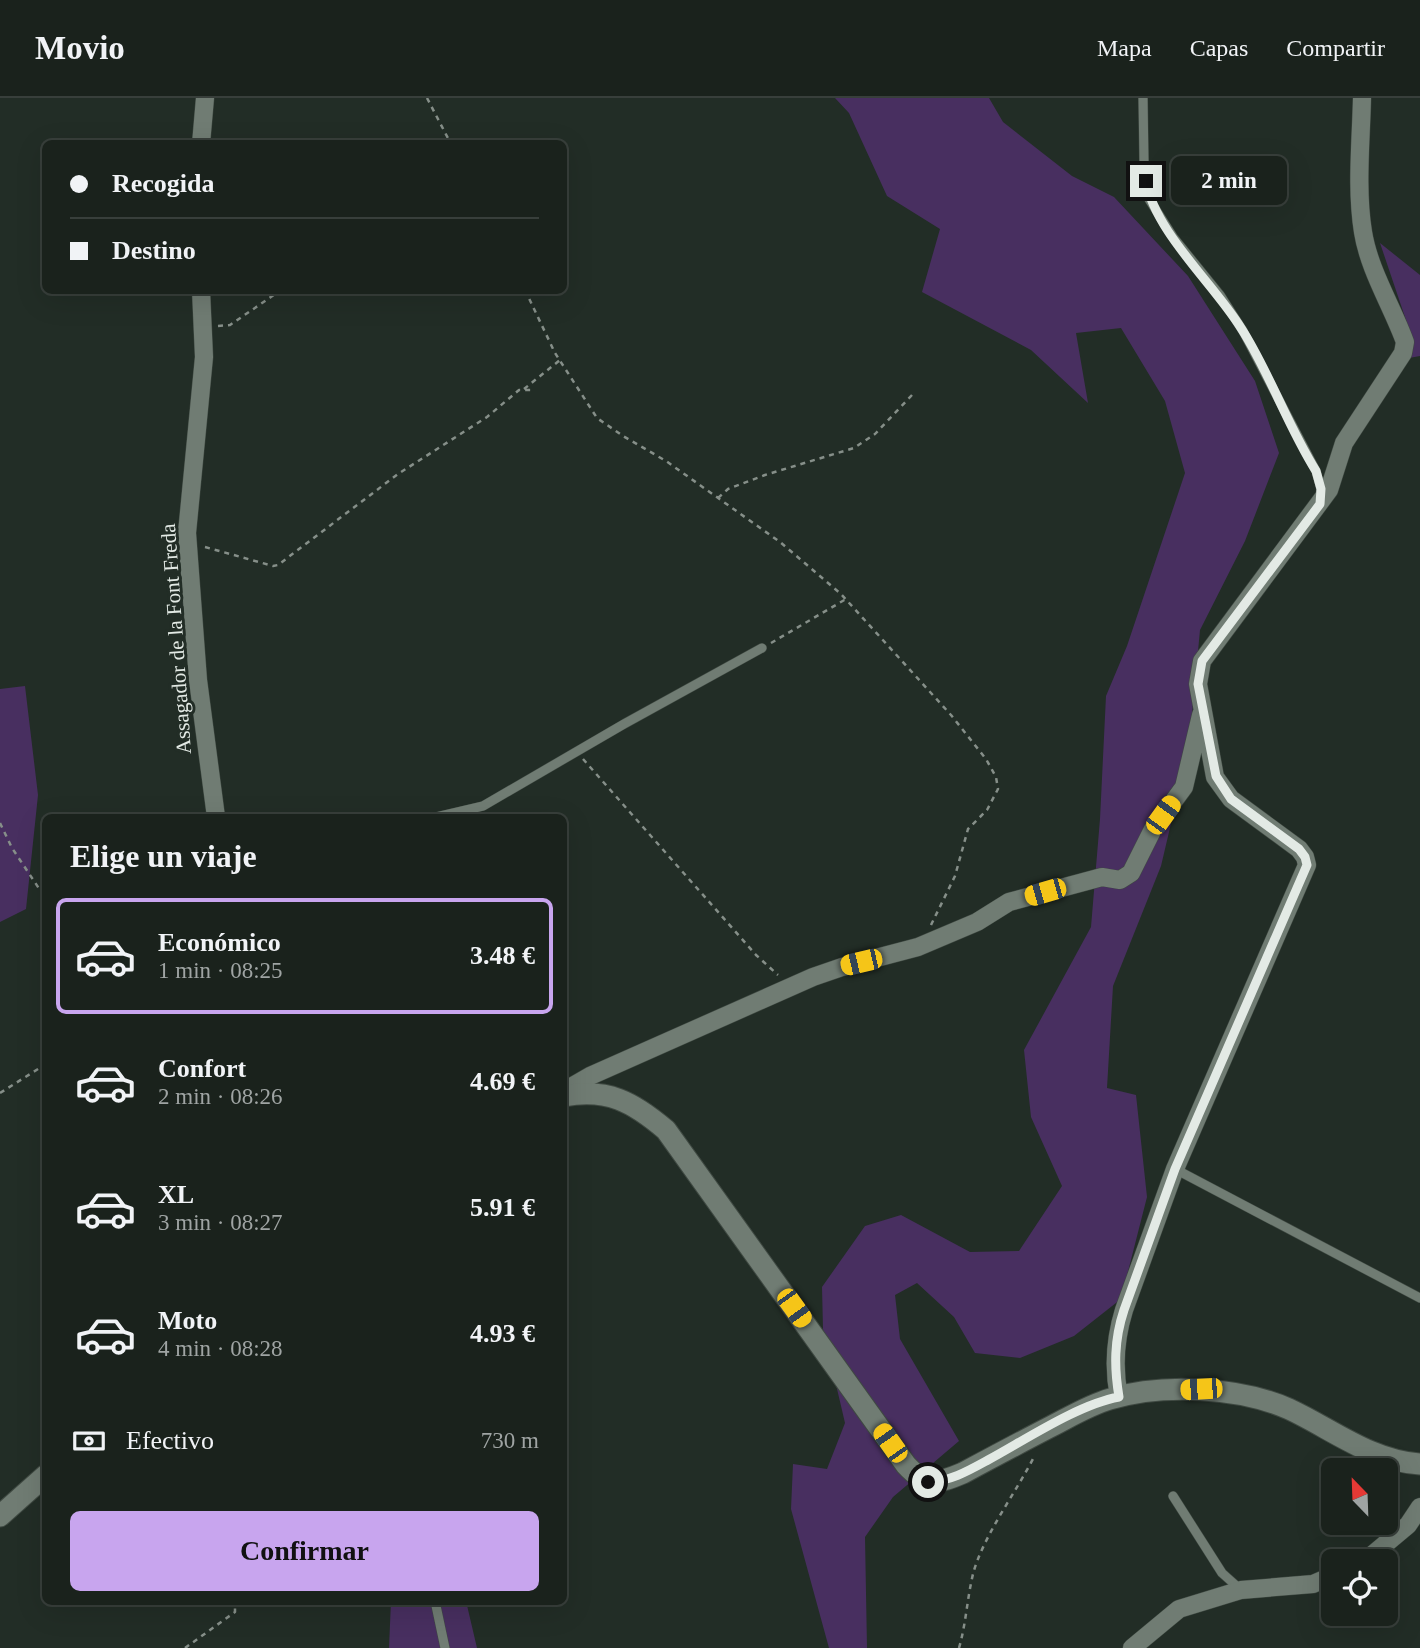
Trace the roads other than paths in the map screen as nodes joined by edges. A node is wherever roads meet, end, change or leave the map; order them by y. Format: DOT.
graph roads {
  1 [pos="205,98"];
  2 [pos="1143,98"];
  3 [pos="1362,98"];
  4 [pos="201,140"];
  5 [pos="201,294"];
  6 [pos="1320,504"];
  7 [pos="762,648"];
  8 [pos="1203,708"];
  9 [pos="216,814"];
  10 [pos="449,814"];
  11 [pos="567,1091"];
  12 [pos="567,1093"];
  13 [pos="1175,1169"];
  14 [pos="1420,1298"];
  15 [pos="1119,1397"];
  16 [pos="1420,1464"];
  17 [pos="42,1479"];
  18 [pos="1172,1496"];
  19 [pos="1420,1507"];
  20 [pos="0,1516"];
  21 [pos="1379,1549"];
  22 [pos="1321,1581"];
  23 [pos="1241,1590"];
  24 [pos="436,1605"];
  25 [pos="445,1648"];
  26 [pos="1132,1648"];
  1 -- 4 [label="street"];
  2 -- 6 [label="lane"];
  3 -- 6 [label="street"];
  5 -- 9 [label="street, Assagador de la Font Freda"];
  6 -- 8 [label="street"];
  7 -- 10 [label="lane"];
  8 -- 11 [label="street"];
  8 -- 13 [label="street"];
  12 -- 15 [label="street"];
  13 -- 14 [label="lane"];
  13 -- 15 [label="street"];
  15 -- 16 [label="street"];
  17 -- 20 [label="street"];
  18 -- 23 [label="lane"];
  19 -- 21 [label="street"];
  22 -- 23 [label="street"];
  23 -- 26 [label="street"];
  24 -- 25 [label="lane"];
}
